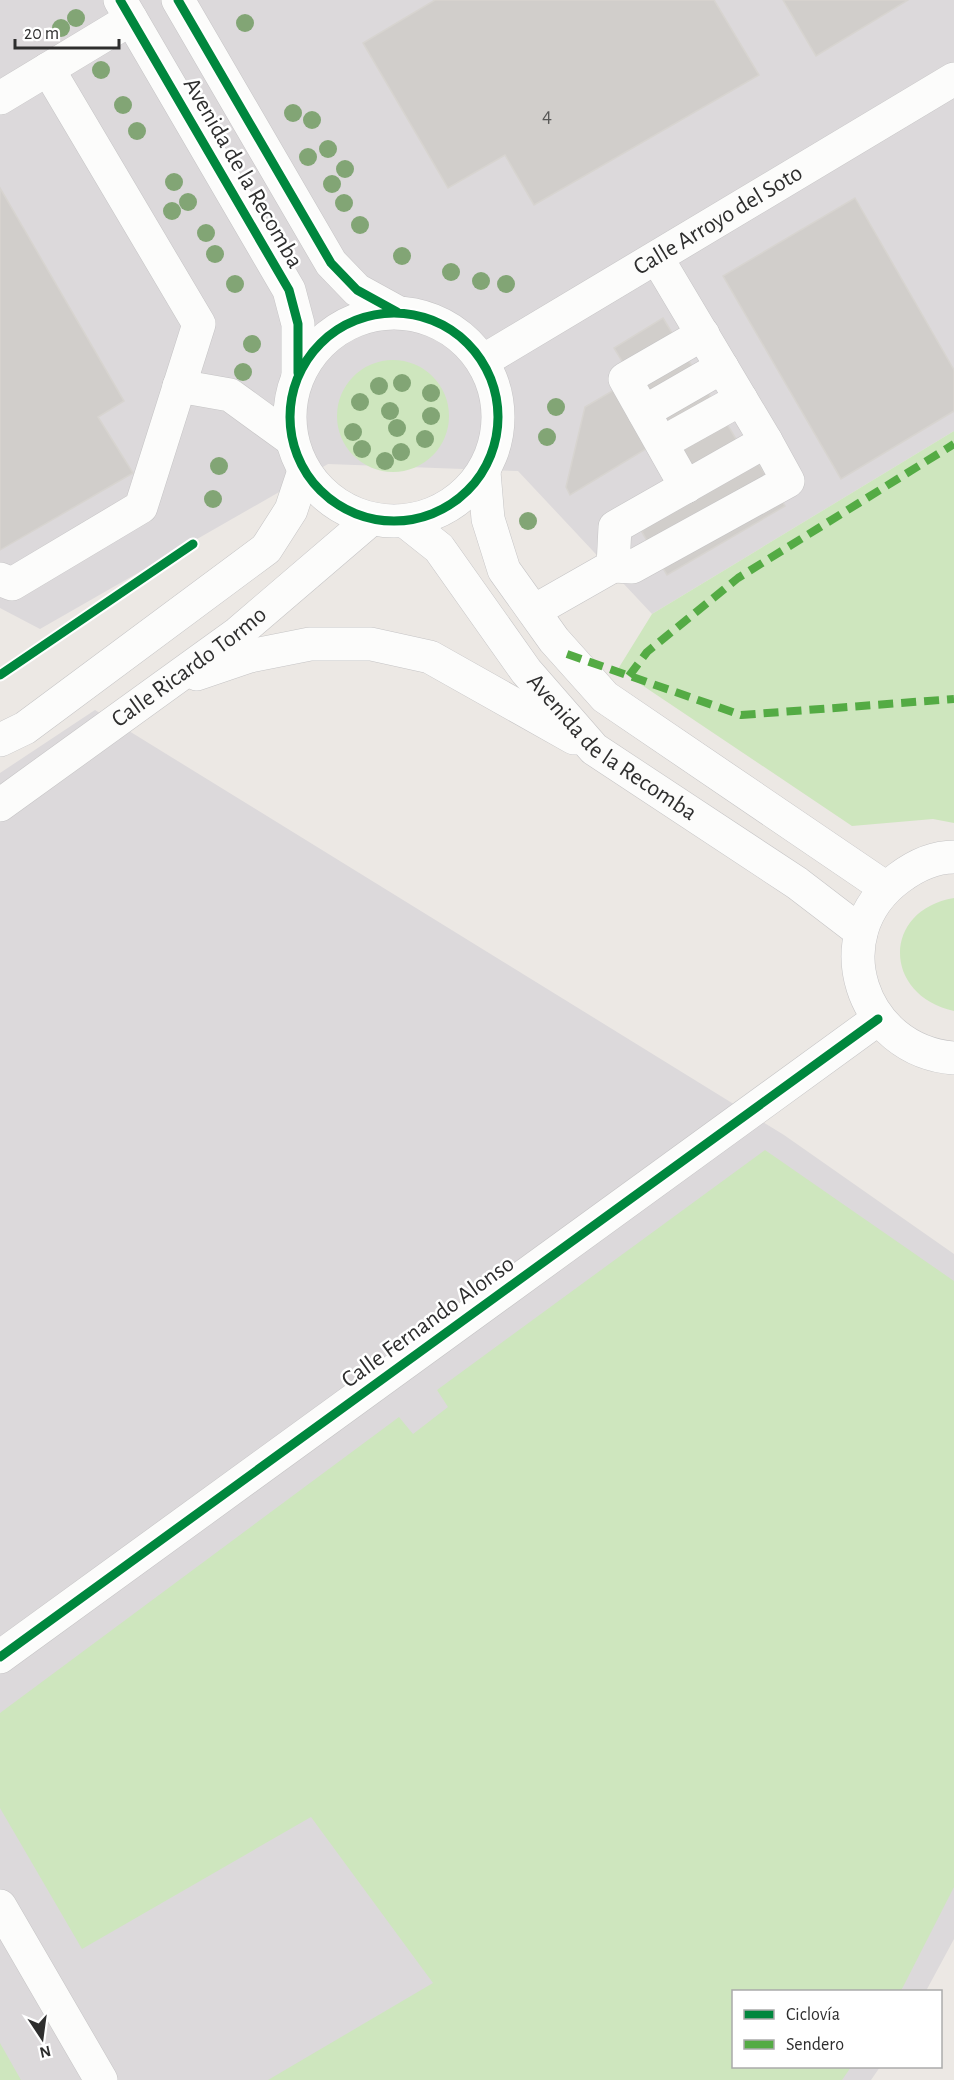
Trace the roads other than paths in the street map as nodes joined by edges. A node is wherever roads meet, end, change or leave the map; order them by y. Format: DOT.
graph roads {
  1 [pos="178,0"];
  2 [pos="126,10"];
  3 [pos="48,69"];
  4 [pos="954,79"];
  5 [pos="0,98"];
  6 [pos="657,258"];
  7 [pos="397,312"];
  8 [pos="703,334"];
  9 [pos="483,362"];
  10 [pos="722,367"];
  11 [pos="298,375"];
  12 [pos="179,386"];
  13 [pos="741,399"];
  14 [pos="644,412"];
  15 [pos="291,440"];
  16 [pos="766,441"];
  17 [pos="662,443"];
  18 [pos="304,471"];
  19 [pos="484,472"];
  20 [pos="686,487"];
  21 [pos="370,520"];
  22 [pos="405,521"];
  23 [pos="613,566"];
  24 [pos="0,579"];
  25 [pos="534,611"];
  26 [pos="166,684"];
  27 [pos="0,740"];
  28 [pos="594,749"];
  29 [pos="0,805"];
  30 [pos="954,857"];
  31 [pos="886,888"];
  32 [pos="861,932"];
  33 [pos="878,1019"];
  34 [pos="954,1058"];
  35 [pos="0,1657"];
  36 [pos="0,1906"];
  37 [pos="100,2080"];
  1 -- 7 [label="street, Avenida de la Recomba"];
  2 -- 3 [label="street"];
  2 -- 11 [label="street, Avenida de la Recomba"];
  3 -- 5 [label="street"];
  3 -- 12 [label="street"];
  4 -- 6 [label="street, Calle Arroyo del Soto"];
  6 -- 8 [label="street"];
  6 -- 9 [label="street, Calle Arroyo del Soto"];
  7 -- 9 [label="street"];
  7 -- 11 [label="street"];
  8 -- 10 [label="street"];
  8 -- 14 [label="street"];
  9 -- 19 [label="street"];
  10 -- 13 [label="street"];
  10 -- 14 [label="street"];
  11 -- 15 [label="street"];
  12 -- 15 [label="street"];
  12 -- 24 [label="street"];
  13 -- 16 [label="street"];
  13 -- 17 [label="street"];
  14 -- 17 [label="street"];
  15 -- 18 [label="street"];
  16 -- 20 [label="street"];
  16 -- 23 [label="street"];
  17 -- 20 [label="street"];
  18 -- 21 [label="street"];
  18 -- 27 [label="street, Calle Ricardo Tormo"];
  19 -- 22 [label="street"];
  19 -- 25 [label="street, Avenida de la Recomba"];
  20 -- 23 [label="street"];
  21 -- 22 [label="street"];
  21 -- 26 [label="street, Calle Ricardo Tormo"];
  22 -- 28 [label="street, Avenida de la Recomba"];
  23 -- 25 [label="street"];
  25 -- 31 [label="street, Avenida de la Recomba"];
  26 -- 28 [label="street"];
  26 -- 29 [label="street, Calle Ricardo Tormo"];
  28 -- 32 [label="street, Avenida de la Recomba"];
  30 -- 31 [label="street"];
  31 -- 32 [label="street"];
  32 -- 33 [label="street"];
  33 -- 34 [label="street"];
  33 -- 35 [label="street, Calle Fernando Alonso"];
  36 -- 37 [label="street"];
}
